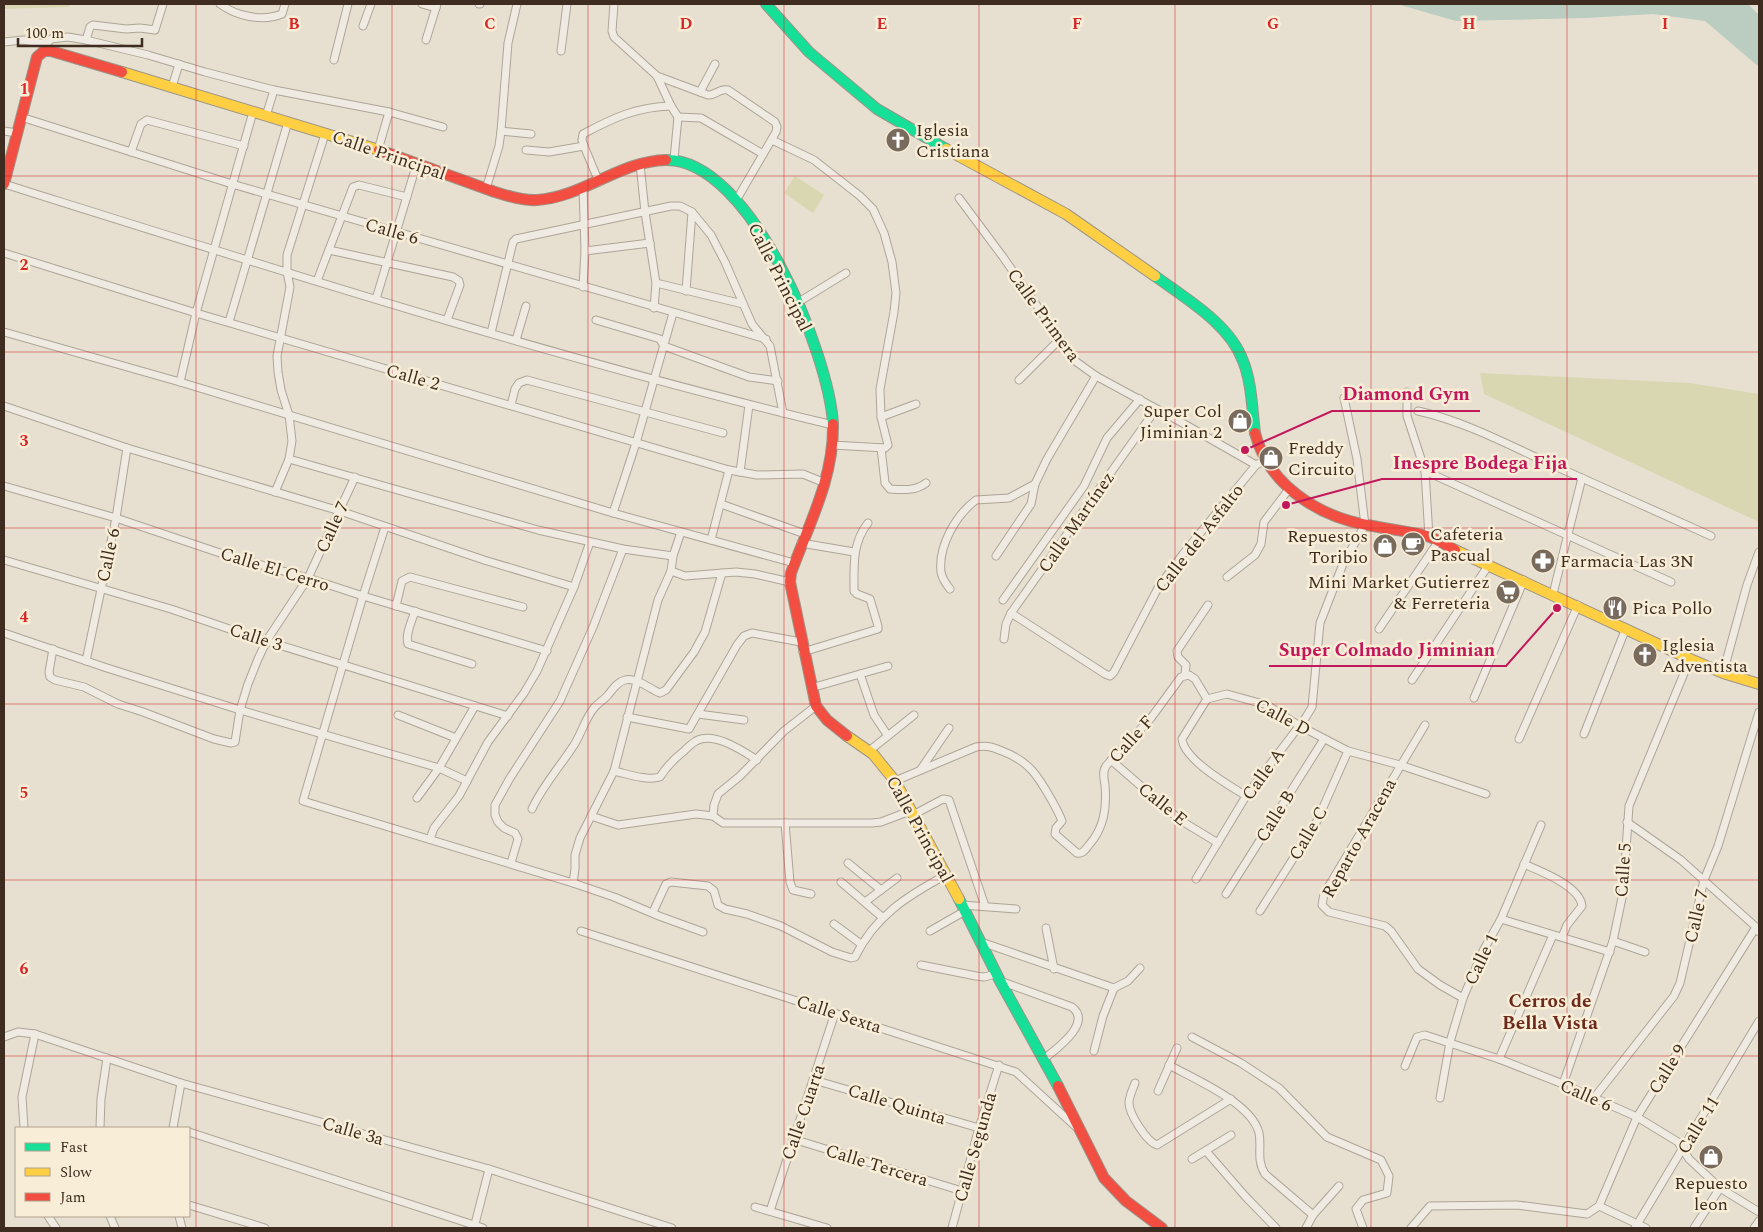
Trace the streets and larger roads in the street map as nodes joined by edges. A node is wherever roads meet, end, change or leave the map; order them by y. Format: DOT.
graph roads {
  1 [pos="163,4"];
  2 [pos="220,4"];
  3 [pos="285,4"];
  4 [pos="348,4"];
  5 [pos="371,4"];
  6 [pos="422,4"];
  7 [pos="517,4"];
  8 [pos="567,4"];
  9 [pos="614,4"];
  10 [pos="766,4"];
  11 [pos="436,6"];
  12 [pos="363,26"];
  13 [pos="86,40"];
  14 [pos="426,40"];
  15 [pos="4,42"];
  16 [pos="45,47"];
  17 [pos="561,51"];
  18 [pos="334,60"];
  19 [pos="179,64"];
  20 [pos="715,64"];
  21 [pos="657,76"];
  22 [pos="172,87"];
  23 [pos="274,90"];
  24 [pos="700,92"];
  25 [pos="671,106"];
  26 [pos="253,112"];
  27 [pos="389,112"];
  28 [pos="266,116"];
  29 [pos="21,117"];
  30 [pos="678,117"];
  31 [pos="288,122"];
  32 [pos="444,127"];
  33 [pos="4,131"];
  34 [pos="501,131"];
  35 [pos="17,133"];
  36 [pos="325,134"];
  37 [pos="531,134"];
  38 [pos="772,140"];
  39 [pos="244,146"];
  40 [pos="584,146"];
  41 [pos="378,150"];
  42 [pos="526,150"];
  43 [pos="131,152"];
  44 [pos="763,154"];
  45 [pos="674,159"];
  46 [pos="417,164"];
  47 [pos="640,164"];
  48 [pos="599,182"];
  49 [pos="4,184"];
  50 [pos="232,184"];
  51 [pos="583,188"];
  52 [pos="486,189"];
  53 [pos="267,194"];
  54 [pos="407,197"];
  55 [pos="959,198"];
  56 [pos="737,199"];
  57 [pos="302,205"];
  58 [pos="644,212"];
  59 [pos="692,212"];
  60 [pos="341,216"];
  61 [pos="584,225"];
  62 [pos="396,232"];
  63 [pos="650,242"];
  64 [pos="214,250"];
  65 [pos="329,250"];
  66 [pos="585,251"];
  67 [pos="4,253"];
  68 [pos="248,259"];
  69 [pos="387,263"];
  70 [pos="508,265"];
  71 [pos="287,272"];
  72 [pos="846,273"];
  73 [pos="318,281"];
  74 [pos="656,283"];
  75 [pos="582,287"];
  76 [pos="686,291"];
  77 [pos="376,299"];
  78 [pos="797,303"];
  79 [pos="743,304"];
  80 [pos="526,306"];
  81 [pos="654,308"];
  82 [pos="196,313"];
  83 [pos="673,313"];
  84 [pos="448,320"];
  85 [pos="596,320"];
  86 [pos="229,322"];
  87 [pos="4,332"];
  88 [pos="491,333"];
  89 [pos="281,338"];
  90 [pos="766,339"];
  91 [pos="516,340"];
  92 [pos="1060,340"];
  93 [pos="664,346"];
  94 [pos="1096,376"];
  95 [pos="653,378"];
  96 [pos="1019,380"];
  97 [pos="778,381"];
  98 [pos="180,382"];
  99 [pos="1407,392"];
  100 [pos="1344,398"];
  101 [pos="1140,399"];
  102 [pos="916,404"];
  103 [pos="511,405"];
  104 [pos="749,405"];
  105 [pos="4,406"];
  106 [pos="1156,409"];
  107 [pos="644,411"];
  108 [pos="1418,412"];
  109 [pos="783,413"];
  110 [pos="289,415"];
  111 [pos="881,417"];
  112 [pos="833,425"];
  113 [pos="723,433"];
  114 [pos="636,442"];
  115 [pos="832,445"];
  116 [pos="127,448"];
  117 [pos="881,448"];
  118 [pos="289,459"];
  119 [pos="1261,463"];
  120 [pos="729,470"];
  121 [pos="1425,471"];
  122 [pos="740,472"];
  123 [pos="355,477"];
  124 [pos="1582,478"];
  125 [pos="825,483"];
  126 [pos="926,483"];
  127 [pos="1034,484"];
  128 [pos="4,486"];
  129 [pos="1289,489"];
  130 [pos="276,492"];
  131 [pos="720,504"];
  132 [pos="340,511"];
  133 [pos="613,513"];
  134 [pos="116,518"];
  135 [pos="868,523"];
  136 [pos="1364,525"];
  137 [pos="385,527"];
  138 [pos="681,532"];
  139 [pos="1568,536"];
  140 [pos="1711,536"];
  141 [pos="803,538"];
  142 [pos="711,540"];
  143 [pos="1433,540"];
  144 [pos="590,542"];
  145 [pos="623,549"];
  146 [pos="854,552"];
  147 [pos="1759,552"];
  148 [pos="673,556"];
  149 [pos="996,556"];
  150 [pos="4,560"];
  151 [pos="794,563"];
  152 [pos="1488,566"];
  153 [pos="671,572"];
  154 [pos="722,573"];
  155 [pos="1227,577"];
  156 [pos="308,578"];
  157 [pos="1524,580"];
  158 [pos="790,582"];
  159 [pos="1671,582"];
  160 [pos="101,588"];
  161 [pos="574,588"];
  162 [pos="950,589"];
  163 [pos="1553,594"];
  164 [pos="363,596"];
  165 [pos="1003,600"];
  166 [pos="1208,605"];
  167 [pos="1578,605"];
  168 [pos="396,606"];
  169 [pos="523,607"];
  170 [pos="415,612"];
  171 [pos="1011,613"];
  172 [pos="1626,628"];
  173 [pos="1379,629"];
  174 [pos="4,633"];
  175 [pos="1004,639"];
  176 [pos="268,640"];
  177 [pos="802,647"];
  178 [pos="53,649"];
  179 [pos="547,651"];
  180 [pos="1690,659"];
  181 [pos="86,661"];
  182 [pos="472,664"];
  183 [pos="344,665"];
  184 [pos="888,666"];
  185 [pos="1723,673"];
  186 [pos="860,674"];
  187 [pos="1184,675"];
  188 [pos="1412,680"];
  189 [pos="636,682"];
  190 [pos="1759,684"];
  191 [pos="811,688"];
  192 [pos="1207,698"];
  193 [pos="1474,698"];
  194 [pos="475,706"];
  195 [pos="816,706"];
  196 [pos="240,710"];
  197 [pos="1759,712"];
  198 [pos="698,714"];
  199 [pos="398,715"];
  200 [pos="914,715"];
  201 [pos="508,716"];
  202 [pos="627,717"];
  203 [pos="744,720"];
  204 [pos="1298,725"];
  205 [pos="1425,726"];
  206 [pos="950,728"];
  207 [pos="689,729"];
  208 [pos="322,733"];
  209 [pos="1584,734"];
  210 [pos="888,736"];
  211 [pos="456,738"];
  212 [pos="1324,739"];
  213 [pos="1518,739"];
  214 [pos="697,740"];
  215 [pos="1348,751"];
  216 [pos="869,752"];
  217 [pos="757,760"];
  218 [pos="1111,760"];
  219 [pos="1400,765"];
  220 [pos="439,768"];
  221 [pos="921,769"];
  222 [pos="614,771"];
  223 [pos="895,780"];
  224 [pos="467,781"];
  225 [pos="1486,794"];
  226 [pos="1246,796"];
  227 [pos="417,798"];
  228 [pos="532,809"];
  229 [pos="912,813"];
  230 [pos="590,816"];
  231 [pos="713,816"];
  232 [pos="1627,822"];
  233 [pos="785,823"];
  234 [pos="1541,825"];
  235 [pos="430,840"];
  236 [pos="1218,843"];
  237 [pos="511,863"];
  238 [pos="848,863"];
  239 [pos="1524,864"];
  240 [pos="946,875"];
  241 [pos="898,878"];
  242 [pos="1196,879"];
  243 [pos="1704,880"];
  244 [pos="841,882"];
  245 [pos="573,883"];
  246 [pos="881,890"];
  247 [pos="811,894"];
  248 [pos="1226,894"];
  249 [pos="865,902"];
  250 [pos="985,906"];
  251 [pos="964,908"];
  252 [pos="1016,909"];
  253 [pos="1260,910"];
  254 [pos="653,912"];
  255 [pos="882,917"];
  256 [pos="1500,919"];
  257 [pos="834,924"];
  258 [pos="1046,928"];
  259 [pos="1758,929"];
  260 [pos="581,931"];
  261 [pos="930,931"];
  262 [pos="703,932"];
  263 [pos="1553,934"];
  264 [pos="1562,937"];
  265 [pos="1613,940"];
  266 [pos="980,942"];
  267 [pos="861,944"];
  268 [pos="1610,952"];
  269 [pos="1645,952"];
  270 [pos="921,965"];
  271 [pos="1140,968"];
  272 [pos="1054,969"];
  273 [pos="998,977"];
  274 [pos="1114,988"];
  275 [pos="1463,998"];
  276 [pos="836,1013"];
  277 [pos="1759,1021"];
  278 [pos="35,1034"];
  279 [pos="4,1037"];
  280 [pos="1192,1037"];
  281 [pos="1450,1042"];
  282 [pos="1177,1048"];
  283 [pos="1094,1051"];
  284 [pos="107,1058"];
  285 [pos="1044,1059"];
  286 [pos="1499,1059"];
  287 [pos="999,1065"];
  288 [pos="1168,1065"];
  289 [pos="1405,1066"];
  290 [pos="814,1080"];
  291 [pos="1135,1083"];
  292 [pos="180,1084"];
  293 [pos="1563,1084"];
  294 [pos="1158,1091"];
  295 [pos="1231,1098"];
  296 [pos="1440,1098"];
  297 [pos="1594,1098"];
  298 [pos="1637,1117"];
  299 [pos="24,1127"];
  300 [pos="100,1127"];
  301 [pos="174,1127"];
  302 [pos="979,1128"];
  303 [pos="1078,1129"];
  304 [pos="190,1132"];
  305 [pos="1231,1135"];
  306 [pos="793,1140"];
  307 [pos="1684,1150"];
  308 [pos="1206,1151"];
  309 [pos="1192,1159"];
  310 [pos="489,1169"];
  311 [pos="1339,1186"];
  312 [pos="1720,1188"];
  313 [pos="962,1191"];
  314 [pos="190,1205"];
  315 [pos="1599,1206"];
  316 [pos="755,1207"];
  317 [pos="770,1211"];
  318 [pos="1759,1212"];
  319 [pos="1314,1214"];
  320 [pos="49,1217"];
  321 [pos="1759,1221"];
  322 [pos="1637,1226"];
  323 [pos="474,1227"];
  324 [pos="56,1228"];
  325 [pos="265,1228"];
  326 [pos="483,1228"];
  327 [pos="672,1228"];
  328 [pos="827,1228"];
  329 [pos="952,1228"];
  330 [pos="1162,1228"];
  331 [pos="1276,1228"];
  332 [pos="1306,1228"];
  333 [pos="1363,1228"];
  334 [pos="1411,1228"];
  335 [pos="1646,1228"];
  336 [pos="1694,1228"];
  337 [pos="1754,1228"];
  1 -- 13 [label="street"];
  2 -- 3 [label="street"];
  4 -- 18 [label="street"];
  5 -- 12 [label="street"];
  6 -- 11 [label="street"];
  7 -- 34 [label="street"];
  8 -- 17 [label="street"];
  9 -- 21 [label="street"];
  10 -- 119 [label="street"];
  11 -- 14 [label="street"];
  13 -- 16 [label="street"];
  13 -- 19 [label="street"];
  15 -- 16 [label="street"];
  16 -- 22 [label="street, Calle Principal"];
  16 -- 29 [label="street"];
  19 -- 22 [label="street"];
  19 -- 23 [label="street"];
  20 -- 24 [label="street"];
  21 -- 24 [label="street"];
  21 -- 25 [label="street"];
  22 -- 26 [label="street, Calle Principal"];
  23 -- 27 [label="street"];
  23 -- 28 [label="street"];
  24 -- 38 [label="street"];
  25 -- 30 [label="street"];
  25 -- 40 [label="street"];
  26 -- 28 [label="street, Calle Principal"];
  26 -- 39 [label="street"];
  27 -- 32 [label="street"];
  27 -- 41 [label="street"];
  28 -- 31 [label="street, Calle Principal"];
  29 -- 35 [label="street"];
  29 -- 43 [label="street, Calle 6"];
  30 -- 44 [label="street"];
  30 -- 45 [label="street"];
  31 -- 36 [label="street, Calle Principal"];
  31 -- 53 [label="street"];
  33 -- 35 [label="street"];
  34 -- 37 [label="street"];
  34 -- 52 [label="street"];
  35 -- 49 [label="street"];
  36 -- 41 [label="street, Calle Principal"];
  36 -- 57 [label="street"];
  38 -- 44 [label="street"];
  38 -- 111 [label="street"];
  39 -- 43 [label="street"];
  39 -- 50 [label="street"];
  40 -- 42 [label="street"];
  40 -- 48 [label="street"];
  41 -- 46 [label="street, Calle Principal"];
  43 -- 50 [label="street, Calle 6"];
  44 -- 56 [label="street"];
  45 -- 47 [label="street, Calle Principal"];
  45 -- 56 [label="street, Calle Principal"];
  46 -- 52 [label="street, Calle Principal"];
  46 -- 54 [label="street"];
  47 -- 48 [label="street, Calle Principal"];
  47 -- 58 [label="street"];
  48 -- 51 [label="street, Calle Principal"];
  49 -- 64 [label="street"];
  50 -- 53 [label="street, Calle 6"];
  50 -- 64 [label="street"];
  51 -- 52 [label="street, Calle Principal"];
  51 -- 61 [label="street"];
  53 -- 57 [label="street, Calle 6"];
  53 -- 68 [label="street"];
  54 -- 60 [label="street"];
  54 -- 62 [label="street"];
  55 -- 92 [label="street, Calle Primera"];
  56 -- 78 [label="street, Calle Principal"];
  57 -- 60 [label="street, Calle 6"];
  57 -- 71 [label="street"];
  58 -- 59 [label="street"];
  58 -- 61 [label="street"];
  58 -- 63 [label="street"];
  59 -- 76 [label="street"];
  59 -- 79 [label="street"];
  60 -- 62 [label="street, Calle 6"];
  60 -- 65 [label="street"];
  61 -- 66 [label="street"];
  61 -- 70 [label="street"];
  62 -- 69 [label="street"];
  62 -- 70 [label="street, Calle 6"];
  63 -- 66 [label="street"];
  63 -- 74 [label="street"];
  64 -- 68 [label="street"];
  64 -- 82 [label="street"];
  65 -- 69 [label="street"];
  65 -- 73 [label="street"];
  66 -- 75 [label="street"];
  67 -- 82 [label="street, Calle 2"];
  68 -- 71 [label="street"];
  68 -- 86 [label="street"];
  69 -- 77 [label="street"];
  69 -- 84 [label="street"];
  70 -- 75 [label="street, Calle 6"];
  70 -- 88 [label="street"];
  71 -- 73 [label="street"];
  71 -- 89 [label="street"];
  72 -- 78 [label="street"];
  73 -- 77 [label="street"];
  74 -- 76 [label="street"];
  74 -- 81 [label="street"];
  75 -- 81 [label="street, Calle 6"];
  76 -- 79 [label="street"];
  77 -- 84 [label="street"];
  78 -- 112 [label="street, Calle Principal"];
  79 -- 90 [label="street"];
  80 -- 91 [label="street"];
  81 -- 83 [label="street, Calle 6"];
  82 -- 86 [label="street, Calle 2"];
  82 -- 98 [label="street"];
  83 -- 90 [label="street, Calle 6"];
  83 -- 93 [label="street"];
  84 -- 88 [label="street"];
  85 -- 93 [label="street"];
  86 -- 89 [label="street, Calle 2"];
  87 -- 98 [label="street"];
  88 -- 91 [label="street"];
  89 -- 103 [label="street, Calle 2"];
  89 -- 110 [label="street"];
  90 -- 97 [label="street"];
  91 -- 95 [label="street"];
  92 -- 94 [label="street, Calle Primera"];
  92 -- 96 [label="street"];
  93 -- 95 [label="street"];
  93 -- 97 [label="street"];
  94 -- 101 [label="street, Calle Primera"];
  94 -- 127 [label="street"];
  95 -- 104 [label="street"];
  95 -- 107 [label="street"];
  97 -- 109 [label="street"];
  98 -- 110 [label="street"];
  99 -- 121 [label="street"];
  100 -- 136 [label="street"];
  101 -- 106 [label="street, Calle Primera"];
  101 -- 165 [label="street"];
  102 -- 111 [label="street"];
  103 -- 107 [label="street"];
  103 -- 114 [label="street, Calle 2"];
  104 -- 109 [label="street"];
  104 -- 122 [label="street"];
  105 -- 116 [label="street"];
  106 -- 119 [label="street, Calle Primera"];
  106 -- 171 [label="street, Calle Martínez"];
  107 -- 113 [label="street"];
  107 -- 114 [label="street"];
  108 -- 124 [label="street"];
  109 -- 112 [label="street"];
  110 -- 118 [label="street"];
  110 -- 133 [label="street"];
  111 -- 117 [label="street"];
  112 -- 115 [label="street, Calle Principal"];
  114 -- 120 [label="street, Calle 2"];
  114 -- 133 [label="street"];
  115 -- 117 [label="street"];
  115 -- 125 [label="street, Calle Principal"];
  116 -- 130 [label="street"];
  116 -- 134 [label="street, Calle 6"];
  117 -- 126 [label="street"];
  118 -- 123 [label="street"];
  118 -- 130 [label="street"];
  119 -- 129 [label="street"];
  119 -- 171 [label="street, Calle del Asfalto"];
  120 -- 122 [label="street, Calle 2"];
  120 -- 131 [label="street"];
  121 -- 139 [label="street"];
  121 -- 143 [label="street"];
  122 -- 125 [label="street, Calle 2"];
  123 -- 132 [label="street, Calle 7"];
  123 -- 144 [label="street"];
  124 -- 139 [label="street"];
  124 -- 140 [label="street"];
  125 -- 141 [label="street, Calle Principal"];
  127 -- 149 [label="street"];
  127 -- 162 [label="street"];
  128 -- 134 [label="street, Calle El Cerro"];
  129 -- 136 [label="street"];
  129 -- 155 [label="street"];
  130 -- 132 [label="street"];
  131 -- 141 [label="street"];
  131 -- 142 [label="street"];
  132 -- 137 [label="street"];
  132 -- 156 [label="street, Calle 7"];
  133 -- 138 [label="street"];
  134 -- 156 [label="street, Calle El Cerro"];
  134 -- 160 [label="street, Calle 6"];
  135 -- 146 [label="street"];
  136 -- 143 [label="street"];
  136 -- 204 [label="street, Calle A"];
  137 -- 161 [label="street"];
  137 -- 164 [label="street"];
  138 -- 142 [label="street"];
  138 -- 148 [label="street"];
  139 -- 159 [label="street"];
  139 -- 163 [label="street"];
  141 -- 146 [label="street"];
  141 -- 151 [label="street, Calle Principal"];
  142 -- 151 [label="street"];
  143 -- 152 [label="street"];
  143 -- 173 [label="street"];
  144 -- 145 [label="street"];
  144 -- 161 [label="street"];
  145 -- 148 [label="street"];
  145 -- 237 [label="street"];
  146 -- 177 [label="street"];
  147 -- 185 [label="street"];
  148 -- 153 [label="street"];
  150 -- 160 [label="street, Calle 3"];
  151 -- 158 [label="street, Calle Principal"];
  152 -- 157 [label="street"];
  152 -- 188 [label="street"];
  153 -- 154 [label="street"];
  153 -- 189 [label="street"];
  154 -- 158 [label="street"];
  154 -- 189 [label="street"];
  156 -- 164 [label="street, Calle El Cerro"];
  156 -- 176 [label="street, Calle 7"];
  157 -- 163 [label="street"];
  157 -- 193 [label="street"];
  158 -- 177 [label="street, Calle Principal"];
  160 -- 176 [label="street, Calle 3"];
  160 -- 181 [label="street, Calle 6"];
  161 -- 179 [label="street"];
  163 -- 167 [label="street"];
  164 -- 168 [label="street, Calle El Cerro"];
  164 -- 183 [label="street"];
  166 -- 187 [label="street"];
  167 -- 172 [label="street"];
  167 -- 213 [label="street"];
  168 -- 169 [label="street"];
  168 -- 170 [label="street, Calle El Cerro"];
  170 -- 179 [label="street, Calle El Cerro"];
  170 -- 182 [label="street"];
  171 -- 175 [label="street, Calle Martínez"];
  172 -- 180 [label="street"];
  172 -- 209 [label="street"];
  174 -- 178 [label="street"];
  176 -- 183 [label="street, Calle 3"];
  176 -- 196 [label="street, Calle 7"];
  177 -- 191 [label="street, Calle Principal"];
  177 -- 198 [label="street"];
  178 -- 181 [label="street"];
  178 -- 196 [label="street, Calle 7"];
  179 -- 201 [label="street"];
  180 -- 185 [label="street"];
  180 -- 232 [label="street, Calle 5"];
  181 -- 196 [label="street"];
  183 -- 194 [label="street, Calle 3"];
  183 -- 208 [label="street"];
  184 -- 186 [label="street"];
  185 -- 190 [label="street"];
  186 -- 191 [label="street"];
  186 -- 210 [label="street"];
  187 -- 192 [label="street"];
  187 -- 218 [label="street, Calle F"];
  189 -- 202 [label="street"];
  189 -- 228 [label="street"];
  191 -- 195 [label="street, Calle Principal"];
  192 -- 204 [label="street, Calle D"];
  192 -- 226 [label="street"];
  194 -- 201 [label="street, Calle 3"];
  194 -- 211 [label="street"];
  195 -- 216 [label="street, Calle Principal"];
  195 -- 217 [label="street"];
  196 -- 208 [label="street"];
  197 -- 243 [label="street, Calle 7"];
  198 -- 203 [label="street"];
  198 -- 207 [label="street"];
  199 -- 211 [label="street"];
  200 -- 210 [label="street"];
  201 -- 224 [label="street"];
  202 -- 207 [label="street"];
  202 -- 222 [label="street"];
  204 -- 212 [label="street, Calle D"];
  204 -- 226 [label="street, Calle A"];
  205 -- 219 [label="street, Reparto Aracena"];
  206 -- 221 [label="street"];
  207 -- 214 [label="street"];
  208 -- 220 [label="street"];
  208 -- 235 [label="street"];
  210 -- 216 [label="street"];
  211 -- 220 [label="street"];
  212 -- 215 [label="street, Calle D"];
  212 -- 248 [label="street, Calle B"];
  214 -- 217 [label="street"];
  214 -- 222 [label="street"];
  215 -- 219 [label="street, Calle D"];
  215 -- 253 [label="street, Calle C"];
  216 -- 223 [label="street, Calle Principal"];
  217 -- 231 [label="street"];
  218 -- 221 [label="street, Calle F"];
  218 -- 236 [label="street, Calle E"];
  219 -- 225 [label="street, Calle D"];
  219 -- 275 [label="street, Reparto Aracena"];
  220 -- 224 [label="street"];
  220 -- 227 [label="street"];
  221 -- 223 [label="street"];
  222 -- 230 [label="street"];
  223 -- 229 [label="street, Calle Principal"];
  224 -- 235 [label="street"];
  226 -- 236 [label="street, Calle A"];
  229 -- 233 [label="street"];
  229 -- 240 [label="street, Calle Principal"];
  229 -- 250 [label="street"];
  230 -- 231 [label="street"];
  230 -- 245 [label="street"];
  231 -- 233 [label="street"];
  232 -- 243 [label="street"];
  232 -- 265 [label="street, Calle 5"];
  233 -- 247 [label="street"];
  234 -- 239 [label="street, Calle 1"];
  235 -- 237 [label="street"];
  236 -- 242 [label="street, Calle A"];
  237 -- 245 [label="street"];
  238 -- 246 [label="street"];
  239 -- 256 [label="street, Calle 1"];
  239 -- 264 [label="street"];
  240 -- 251 [label="street, Calle Principal"];
  240 -- 255 [label="street"];
  241 -- 246 [label="street"];
  243 -- 259 [label="street"];
  243 -- 297 [label="street, Calle 7"];
  244 -- 249 [label="street"];
  245 -- 254 [label="street"];
  246 -- 249 [label="street"];
  249 -- 255 [label="street"];
  250 -- 251 [label="street"];
  250 -- 252 [label="street"];
  251 -- 261 [label="street"];
  251 -- 266 [label="street, Calle Principal"];
  254 -- 262 [label="street"];
  254 -- 267 [label="street"];
  255 -- 267 [label="street"];
  256 -- 263 [label="street"];
  256 -- 275 [label="street, Calle 1"];
  257 -- 267 [label="street"];
  258 -- 272 [label="street"];
  259 -- 298 [label="street, Calle 9"];
  260 -- 276 [label="street, Calle Sexta"];
  263 -- 264 [label="street"];
  263 -- 286 [label="street"];
  264 -- 268 [label="street"];
  265 -- 268 [label="street, Calle 5"];
  265 -- 269 [label="street"];
  266 -- 272 [label="street"];
  266 -- 273 [label="street, Calle Principal"];
  268 -- 293 [label="street, Calle 5"];
  270 -- 273 [label="street"];
  271 -- 274 [label="street"];
  272 -- 274 [label="street"];
  273 -- 285 [label="street, Calle Principal"];
  273 -- 285 [label="street"];
  274 -- 283 [label="street"];
  275 -- 281 [label="street, Calle 1"];
  276 -- 287 [label="street, Calle Sexta"];
  276 -- 290 [label="street, Calle Cuarta"];
  277 -- 307 [label="street, Calle 11"];
  278 -- 279 [label="street, Calle 3a"];
  278 -- 284 [label="street, Calle 3a"];
  278 -- 299 [label="street"];
  280 -- 333 [label="street"];
  281 -- 286 [label="street, Calle 6"];
  281 -- 289 [label="street, Calle 6"];
  281 -- 296 [label="street, Calle 1"];
  282 -- 288 [label="street"];
  284 -- 292 [label="street, Calle 3a"];
  284 -- 300 [label="street"];
  285 -- 303 [label="street, Calle Principal"];
  286 -- 293 [label="street, Calle 6"];
  287 -- 302 [label="street, Calle Segunda"];
  287 -- 303 [label="street, Calle Sexta"];
  288 -- 294 [label="street"];
  288 -- 295 [label="street"];
  290 -- 302 [label="street, Calle Quinta"];
  290 -- 306 [label="street, Calle Cuarta"];
  291 -- 295 [label="street"];
  292 -- 301 [label="street"];
  292 -- 310 [label="street, Calle 3a"];
  293 -- 297 [label="street, Calle 6"];
  295 -- 319 [label="street"];
  297 -- 298 [label="street, Calle 6"];
  298 -- 307 [label="street, Calle 6"];
  298 -- 315 [label="street, Calle 9"];
  302 -- 313 [label="street, Calle Segunda"];
  303 -- 330 [label="street, Calle Principal"];
  304 -- 323 [label="street"];
  305 -- 308 [label="street"];
  306 -- 313 [label="street, Calle Tercera"];
  306 -- 317 [label="street, Calle Cuarta"];
  307 -- 312 [label="street, Calle 6"];
  307 -- 322 [label="street, Calle 11"];
  308 -- 309 [label="street"];
  308 -- 331 [label="street"];
  310 -- 323 [label="street"];
  310 -- 327 [label="street, Calle 3a"];
  311 -- 319 [label="street"];
  312 -- 318 [label="street, Calle 6"];
  312 -- 336 [label="street"];
  313 -- 329 [label="street, Calle Segunda"];
  314 -- 325 [label="street"];
  315 -- 322 [label="street"];
  315 -- 334 [label="street"];
  316 -- 317 [label="street"];
  317 -- 328 [label="street"];
  319 -- 332 [label="street"];
  320 -- 324 [label="street"];
  321 -- 337 [label="street"];
  322 -- 335 [label="street"];
  323 -- 326 [label="street"];
}
